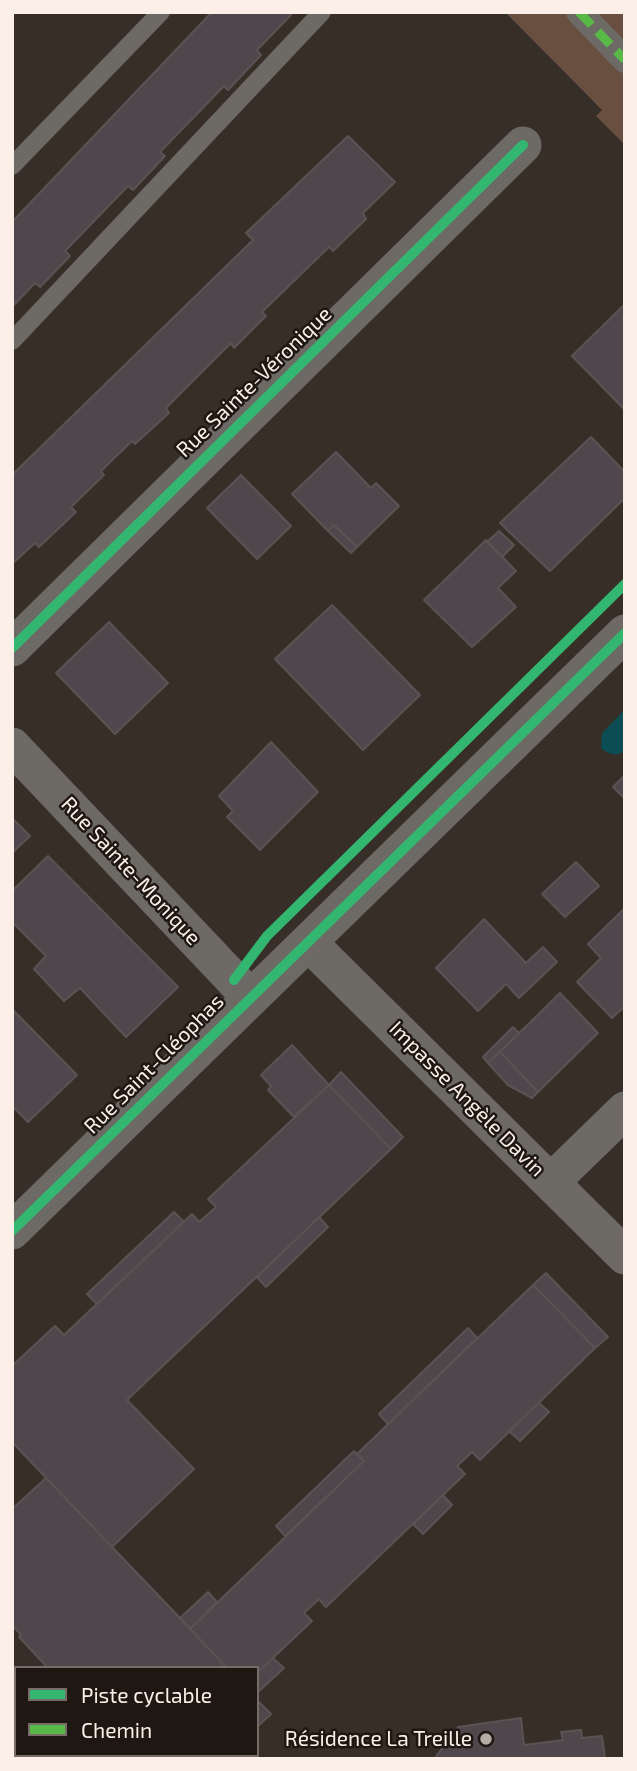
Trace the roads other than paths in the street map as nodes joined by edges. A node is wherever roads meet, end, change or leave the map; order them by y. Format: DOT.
graph roads {
  1 [pos="161,12"];
  2 [pos="322,12"];
  3 [pos="579,12"];
  4 [pos="625,60"];
  5 [pos="523,145"];
  6 [pos="12,166"];
  7 [pos="12,341"];
  8 [pos="625,633"];
  9 [pos="12,648"];
  10 [pos="12,746"];
  11 [pos="308,942"];
  12 [pos="250,997"];
  13 [pos="625,1110"];
  14 [pos="551,1182"];
  15 [pos="12,1231"];
  16 [pos="625,1256"];
  1 -- 6 [label="lane"];
  2 -- 7 [label="lane"];
  3 -- 4 [label="street"];
  5 -- 9 [label="street, Rue Sainte-Véronique"];
  8 -- 11 [label="street, Rue Saint-Cléophas"];
  10 -- 12 [label="street, Rue Sainte-Monique"];
  11 -- 12 [label="street, Rue Saint-Cléophas"];
  11 -- 14 [label="street, Impasse Angèle Davin"];
  12 -- 15 [label="street, Rue Saint-Cléophas"];
  13 -- 14 [label="street"];
  14 -- 16 [label="street, Impasse Angèle Davin"];
}
